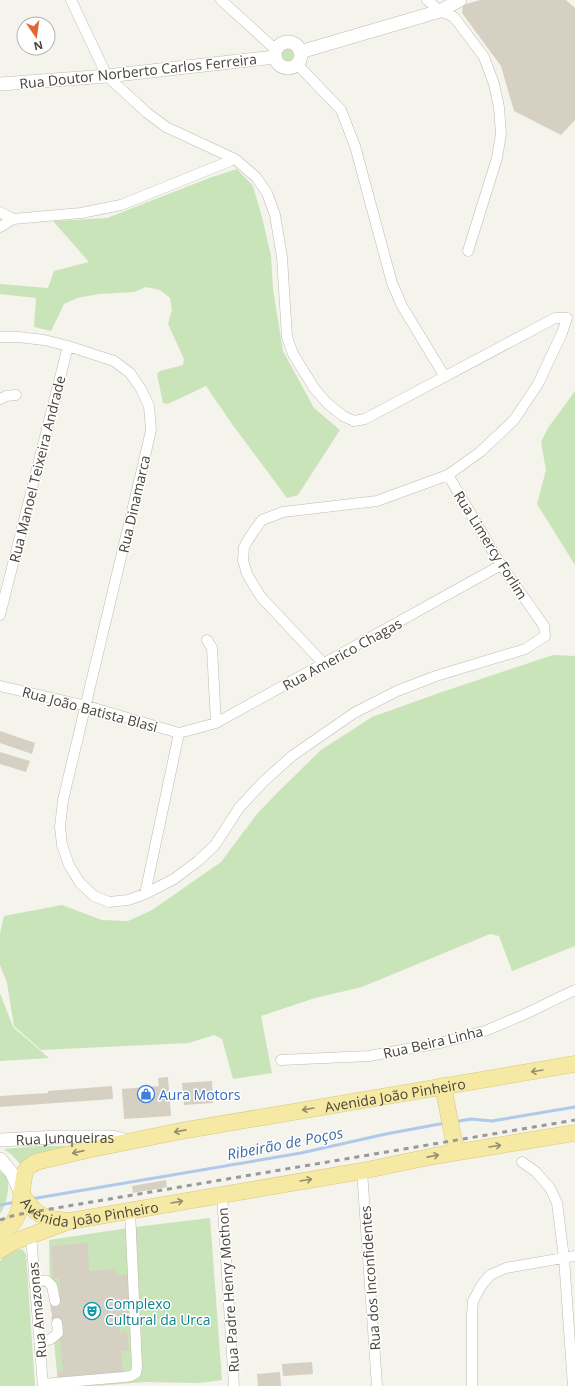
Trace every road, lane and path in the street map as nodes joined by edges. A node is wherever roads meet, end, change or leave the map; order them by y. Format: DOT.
graph roads {
  1 [pos="71,0"];
  2 [pos="221,0"];
  3 [pos="427,0"];
  4 [pos="460,0"];
  5 [pos="440,11"];
  6 [pos="276,53"];
  7 [pos="298,58"];
  8 [pos="107,76"];
  9 [pos="0,84"];
  10 [pos="235,159"];
  11 [pos="0,212"];
  12 [pos="13,219"];
  13 [pos="0,227"];
  14 [pos="468,251"];
  15 [pos="0,337"];
  16 [pos="68,346"];
  17 [pos="445,377"];
  18 [pos="16,395"];
  19 [pos="0,399"];
  20 [pos="448,475"];
  21 [pos="500,565"];
  22 [pos="0,615"];
  23 [pos="545,636"];
  24 [pos="207,640"];
  25 [pos="324,664"];
  26 [pos="0,686"];
  27 [pos="87,706"];
  28 [pos="216,722"];
  29 [pos="179,733"];
  30 [pos="145,894"];
  31 [pos="575,990"];
  32 [pos="281,1060"];
  33 [pos="575,1064"];
  34 [pos="443,1086"];
  35 [pos="575,1133"];
  36 [pos="0,1140"];
  37 [pos="129,1141"];
  38 [pos="455,1147"];
  39 [pos="0,1159"];
  40 [pos="522,1162"];
  41 [pos="362,1170"];
  42 [pos="22,1194"];
  43 [pos="222,1194"];
  44 [pos="130,1210"];
  45 [pos="70,1221"];
  46 [pos="0,1233"];
  47 [pos="31,1234"];
  48 [pos="0,1250"];
  49 [pos="575,1256"];
  50 [pos="564,1258"];
  51 [pos="34,1280"];
  52 [pos="55,1301"];
  53 [pos="57,1323"];
  54 [pos="41,1342"];
  55 [pos="43,1385"];
  56 [pos="234,1386"];
  57 [pos="377,1386"];
  58 [pos="472,1386"];
  59 [pos="573,1386"];
  1 -- 8 [label="street"];
  2 -- 6 [label="street"];
  3 -- 5 [label="street"];
  4 -- 5 [label="street"];
  5 -- 7 [label="street"];
  5 -- 14 [label="street"];
  6 -- 7 [label="street"];
  6 -- 7 [label="street"];
  6 -- 8 [label="street, Rua Doutor Norberto Carlos Ferreira"];
  7 -- 17 [label="street"];
  8 -- 9 [label="street, Rua Doutor Norberto Carlos Ferreira"];
  8 -- 10 [label="street"];
  10 -- 12 [label="street"];
  10 -- 17 [label="street"];
  11 -- 12 [label="street"];
  12 -- 13 [label="street"];
  15 -- 16 [label="street, Rua Dinamarca"];
  16 -- 22 [label="street, Rua Manoel Teixeira Andrade"];
  16 -- 27 [label="street, Rua Dinamarca"];
  17 -- 20 [label="street"];
  18 -- 19 [label="street"];
  20 -- 21 [label="street, Rua Limercy Forlim"];
  20 -- 25 [label="street"];
  21 -- 23 [label="street, Rua Limercy Forlim"];
  21 -- 25 [label="street, Rua Americo Chagas"];
  23 -- 30 [label="street, Rua Dinamarca"];
  24 -- 28 [label="street"];
  25 -- 28 [label="street, Rua Americo Chagas"];
  26 -- 27 [label="street, Rua João Batista Blasi"];
  27 -- 29 [label="street, Rua João Batista Blasi"];
  27 -- 30 [label="street, Rua Dinamarca"];
  28 -- 29 [label="street, Rua Americo Chagas"];
  29 -- 30 [label="street"];
  31 -- 32 [label="street, Rua Beira Linha"];
  33 -- 34 [label="main road, Avenida João Pinheiro, one-way"];
  34 -- 37 [label="main road, Avenida João Pinheiro, one-way"];
  34 -- 38 [label="main road"];
  38 -- 35 [label="main road, Avenida João Pinheiro, one-way"];
  36 -- 37 [label="street, Rua Junqueiras"];
  37 -- 42 [label="main road, Avenida João Pinheiro, one-way"];
  41 -- 38 [label="main road, Avenida João Pinheiro, one-way"];
  39 -- 42 [label="street, Rua Junqueiras"];
  40 -- 50 [label="street"];
  43 -- 41 [label="main road, Avenida João Pinheiro, one-way"];
  41 -- 57 [label="street, Rua dos Inconfidentes"];
  42 -- 45 [label="main road, Avenida João Pinheiro"];
  42 -- 46 [label="main road"];
  44 -- 43 [label="main road, Avenida João Pinheiro, one-way"];
  43 -- 56 [label="street, Rua Padre Henry Mothon"];
  44 -- 45 [label="main road, Avenida João Pinheiro"];
  44 -- 55 [label="street"];
  45 -- 47 [label="main road"];
  47 -- 48 [label="main road"];
  47 -- 51 [label="street, Rua Amazonas"];
  49 -- 50 [label="street"];
  50 -- 58 [label="street"];
  50 -- 59 [label="street"];
  51 -- 52 [label="street"];
  51 -- 54 [label="street, Rua Amazonas"];
  53 -- 54 [label="street"];
  54 -- 55 [label="street, Rua Amazonas"];
}
